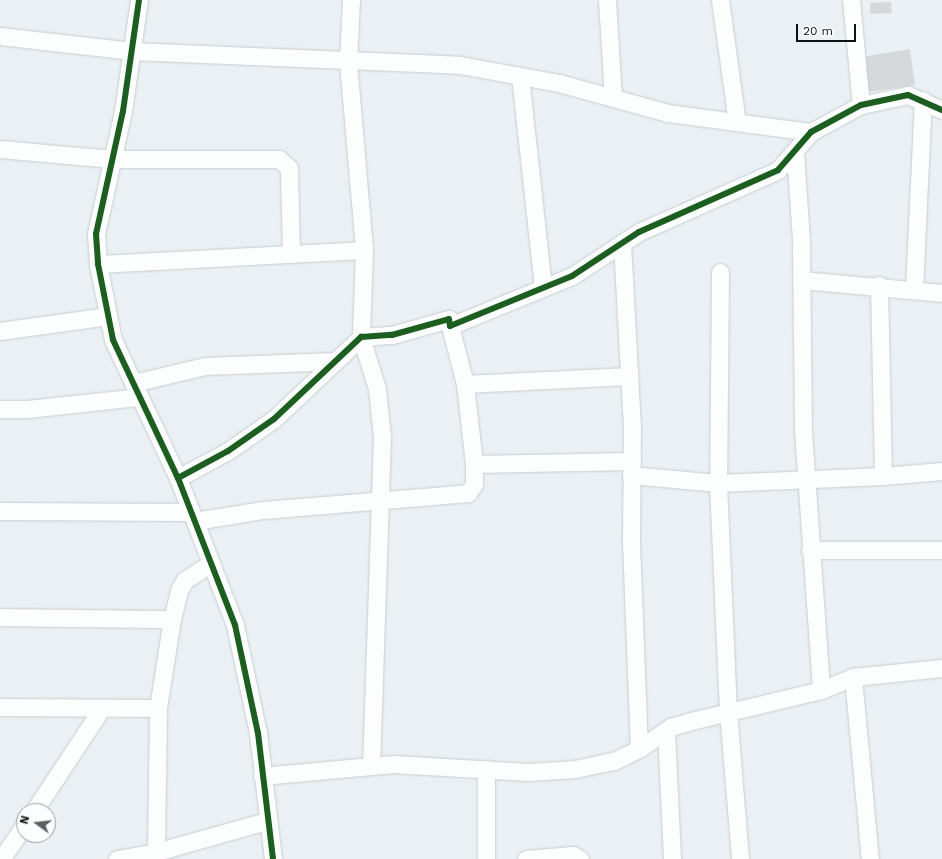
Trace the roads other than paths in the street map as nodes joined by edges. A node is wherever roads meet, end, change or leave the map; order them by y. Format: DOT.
graph roads {
  1 [pos="139,0"];
  2 [pos="351,0"];
  3 [pos="607,0"];
  4 [pos="720,0"];
  5 [pos="851,0"];
  6 [pos="0,36"];
  7 [pos="132,51"];
  8 [pos="348,62"];
  9 [pos="520,76"];
  10 [pos="613,98"];
  11 [pos="923,100"];
  12 [pos="862,104"];
  13 [pos="942,110"];
  14 [pos="737,122"];
  15 [pos="811,132"];
  16 [pos="0,149"];
  17 [pos="795,152"];
  18 [pos="113,159"];
  19 [pos="622,243"];
  20 [pos="364,250"];
  21 [pos="291,254"];
  22 [pos="98,264"];
  23 [pos="720,272"];
  24 [pos="802,280"];
  25 [pos="879,285"];
  26 [pos="543,288"];
  27 [pos="914,289"];
  28 [pos="942,293"];
  29 [pos="108,316"];
  30 [pos="450,326"];
  31 [pos="0,331"];
  32 [pos="361,337"];
  33 [pos="335,361"];
  34 [pos="629,376"];
  35 [pos="465,384"];
  36 [pos="136,390"];
  37 [pos="0,409"];
  38 [pos="474,464"];
  39 [pos="632,468"];
  40 [pos="942,470"];
  41 [pos="883,476"];
  42 [pos="178,478"];
  43 [pos="806,479"];
  44 [pos="718,483"];
  45 [pos="381,501"];
  46 [pos="0,511"];
  47 [pos="193,516"];
  48 [pos="810,550"];
  49 [pos="942,550"];
  50 [pos="211,563"];
  51 [pos="0,617"];
  52 [pos="172,618"];
  53 [pos="942,668"];
  54 [pos="853,677"];
  55 [pos="821,690"];
  56 [pos="0,708"];
  57 [pos="102,708"];
  58 [pos="158,708"];
  59 [pos="728,712"];
  60 [pos="666,731"];
  61 [pos="639,749"];
  62 [pos="371,766"];
  63 [pos="486,769"];
  64 [pos="262,776"];
  65 [pos="39,803"];
  66 [pos="266,821"];
  67 [pos="16,837"];
  68 [pos="156,852"];
  69 [pos="1,859"];
  70 [pos="117,859"];
  71 [pos="273,859"];
  72 [pos="486,859"];
  73 [pos="526,859"];
  74 [pos="580,859"];
  75 [pos="672,859"];
  76 [pos="740,859"];
  77 [pos="870,859"];
  1 -- 7 [label="street"];
  2 -- 8 [label="street"];
  3 -- 10 [label="street"];
  4 -- 14 [label="street"];
  5 -- 12 [label="street"];
  6 -- 7 [label="street"];
  7 -- 8 [label="street"];
  7 -- 18 [label="street"];
  8 -- 9 [label="street"];
  8 -- 20 [label="street"];
  9 -- 10 [label="street"];
  9 -- 26 [label="street"];
  10 -- 14 [label="street"];
  11 -- 12 [label="street"];
  11 -- 13 [label="street"];
  11 -- 27 [label="street"];
  12 -- 15 [label="street"];
  14 -- 15 [label="street"];
  15 -- 17 [label="street"];
  16 -- 18 [label="street"];
  17 -- 19 [label="street"];
  17 -- 24 [label="street"];
  18 -- 21 [label="street"];
  18 -- 22 [label="street"];
  19 -- 26 [label="street"];
  19 -- 34 [label="street"];
  20 -- 21 [label="street"];
  20 -- 32 [label="street"];
  21 -- 22 [label="street"];
  22 -- 29 [label="street"];
  23 -- 44 [label="street"];
  24 -- 25 [label="street"];
  24 -- 43 [label="street"];
  25 -- 27 [label="street"];
  25 -- 41 [label="street"];
  26 -- 30 [label="street"];
  27 -- 28 [label="street"];
  29 -- 31 [label="street"];
  29 -- 36 [label="street"];
  30 -- 32 [label="street"];
  30 -- 35 [label="street"];
  32 -- 33 [label="street"];
  32 -- 45 [label="street"];
  33 -- 36 [label="street"];
  33 -- 42 [label="street"];
  34 -- 35 [label="street"];
  34 -- 39 [label="street"];
  35 -- 38 [label="street"];
  36 -- 37 [label="street"];
  36 -- 42 [label="street"];
  38 -- 39 [label="street"];
  38 -- 45 [label="street"];
  39 -- 44 [label="street"];
  39 -- 61 [label="street"];
  40 -- 41 [label="street"];
  41 -- 43 [label="street"];
  42 -- 47 [label="street"];
  43 -- 44 [label="street"];
  43 -- 48 [label="street"];
  44 -- 59 [label="street"];
  45 -- 47 [label="street"];
  45 -- 62 [label="street"];
  46 -- 47 [label="street"];
  47 -- 50 [label="street"];
  48 -- 49 [label="street"];
  48 -- 55 [label="street"];
  50 -- 52 [label="street"];
  50 -- 64 [label="street"];
  51 -- 52 [label="street"];
  52 -- 58 [label="street"];
  53 -- 54 [label="street"];
  54 -- 55 [label="street"];
  54 -- 77 [label="street"];
  55 -- 59 [label="street"];
  56 -- 57 [label="street"];
  57 -- 58 [label="street"];
  57 -- 65 [label="street"];
  58 -- 68 [label="street"];
  59 -- 60 [label="street"];
  59 -- 76 [label="street"];
  60 -- 61 [label="street"];
  60 -- 75 [label="street"];
  61 -- 63 [label="street"];
  62 -- 63 [label="street"];
  62 -- 64 [label="street"];
  63 -- 72 [label="street"];
  64 -- 66 [label="street"];
  66 -- 68 [label="street"];
  66 -- 71 [label="street"];
  67 -- 69 [label="street"];
  68 -- 70 [label="street"];
  73 -- 74 [label="street"];
}
